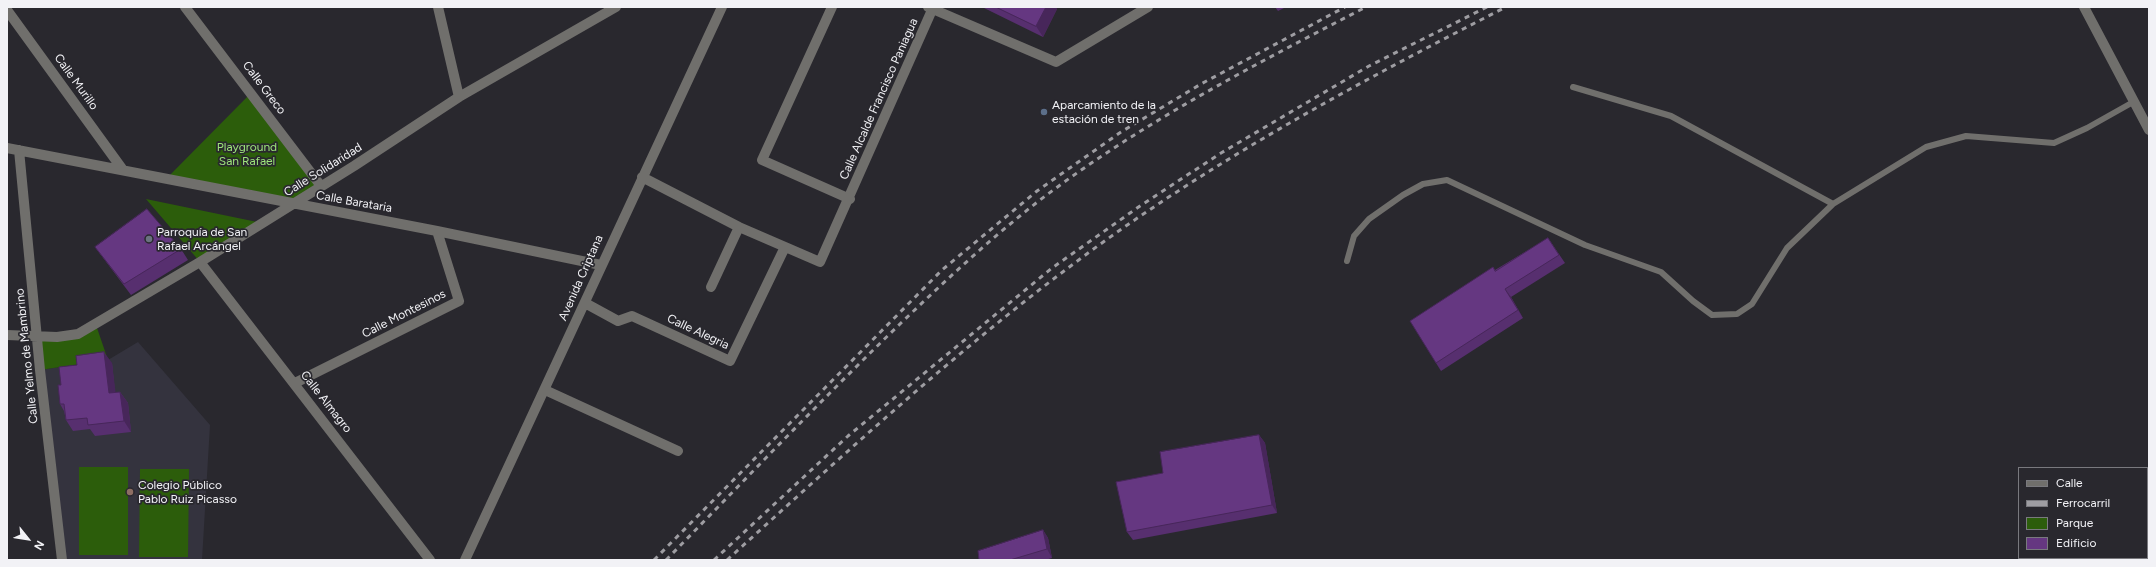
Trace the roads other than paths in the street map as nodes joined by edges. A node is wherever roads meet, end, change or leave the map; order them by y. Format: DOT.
graph roads {
  1 [pos="185,7"];
  2 [pos="438,7"];
  3 [pos="616,7"];
  4 [pos="722,7"];
  5 [pos="832,7"];
  6 [pos="1148,7"];
  7 [pos="2084,7"];
  8 [pos="930,8"];
  9 [pos="7,10"];
  10 [pos="1573,87"];
  11 [pos="459,97"];
  12 [pos="2135,101"];
  13 [pos="2149,130"];
  14 [pos="7,148"];
  15 [pos="19,150"];
  16 [pos="123,170"];
  17 [pos="642,177"];
  18 [pos="321,186"];
  19 [pos="850,199"];
  20 [pos="292,204"];
  21 [pos="1833,204"];
  22 [pos="739,227"];
  23 [pos="437,230"];
  24 [pos="785,247"];
  25 [pos="1347,261"];
  26 [pos="200,262"];
  27 [pos="601,264"];
  28 [pos="711,287"];
  29 [pos="585,302"];
  30 [pos="7,335"];
  31 [pos="38,337"];
  32 [pos="295,383"];
  33 [pos="545,390"];
  34 [pos="678,451"];
  35 [pos="62,560"];
  36 [pos="430,560"];
  37 [pos="465,560"];
  1 -- 18 [label="street, Calle Greco"];
  2 -- 11 [label="street"];
  3 -- 11 [label="street, Calle Solidaridad"];
  4 -- 17 [label="street, Avenida Criptana"];
  5 -- 19 [label="street"];
  6 -- 8 [label="street"];
  7 -- 12 [label="street"];
  8 -- 19 [label="street, Calle Alcalde Francisco Paniagua"];
  9 -- 16 [label="street, Calle Murillo"];
  10 -- 21 [label="lane"];
  11 -- 18 [label="street, Calle Solidaridad"];
  12 -- 13 [label="street"];
  12 -- 21 [label="lane"];
  14 -- 15 [label="street, Calle Barataria"];
  15 -- 16 [label="street, Calle Barataria"];
  15 -- 31 [label="street, Calle Yelmo de Mambrino"];
  16 -- 20 [label="street, Calle Barataria"];
  17 -- 22 [label="street"];
  17 -- 27 [label="street, Avenida Criptana"];
  18 -- 20 [label="street, Calle Solidaridad"];
  19 -- 24 [label="street, Calle Alcalde Francisco Paniagua"];
  20 -- 23 [label="street, Calle Barataria"];
  20 -- 26 [label="street, Calle Solidaridad"];
  21 -- 25 [label="lane"];
  22 -- 24 [label="street"];
  22 -- 28 [label="street"];
  23 -- 27 [label="street, Calle Barataria"];
  23 -- 32 [label="street, Calle Montesinos"];
  24 -- 29 [label="street, Calle Alegria"];
  26 -- 31 [label="street, Calle Solidaridad"];
  26 -- 32 [label="street, Calle Almagro"];
  27 -- 29 [label="street, Avenida Criptana"];
  29 -- 33 [label="street, Avenida Criptana"];
  30 -- 31 [label="street, Calle Solidaridad"];
  31 -- 35 [label="street, Calle Yelmo de Mambrino"];
  32 -- 36 [label="street, Calle Almagro"];
  33 -- 34 [label="street"];
  33 -- 37 [label="street, Avenida Criptana"];
}
